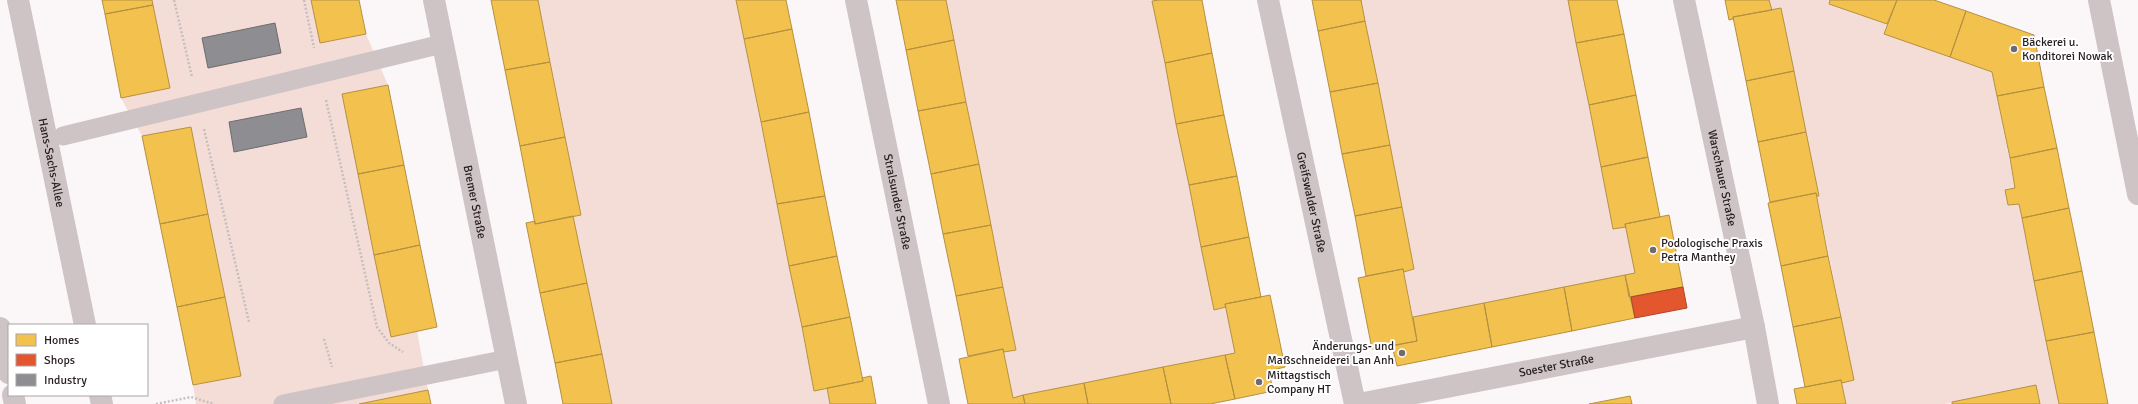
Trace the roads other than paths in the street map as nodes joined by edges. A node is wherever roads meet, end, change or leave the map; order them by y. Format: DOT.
graph roads {
  1 [pos="18,0"];
  2 [pos="434,0"];
  3 [pos="856,0"];
  4 [pos="1268,0"];
  5 [pos="1684,0"];
  6 [pos="2098,0"];
  7 [pos="442,44"];
  8 [pos="63,136"];
  9 [pos="2138,194"];
  10 [pos="85,324"];
  11 [pos="1754,327"];
  12 [pos="0,328"];
  13 [pos="506,359"];
  14 [pos="8,368"];
  15 [pos="283,404"];
  16 [pos="516,404"];
  17 [pos="939,404"];
  18 [pos="1355,404"];
  19 [pos="1358,404"];
  20 [pos="1768,404"];
  1 -- 10 [label="street, Hans-Sachs-Allee"];
  2 -- 7 [label="street, Bremer Straße"];
  3 -- 17 [label="street, Stralsunder Straße"];
  4 -- 18 [label="street, Greifswalder Straße"];
  5 -- 11 [label="street, Warschauer Straße"];
  6 -- 9 [label="street"];
  7 -- 8 [label="lane"];
  7 -- 13 [label="street, Bremer Straße"];
  11 -- 19 [label="street, Soester Straße"];
  11 -- 20 [label="street, Warschauer Straße"];
  12 -- 14 [label="street"];
  13 -- 15 [label="lane"];
  13 -- 16 [label="street, Bremer Straße"];
}
